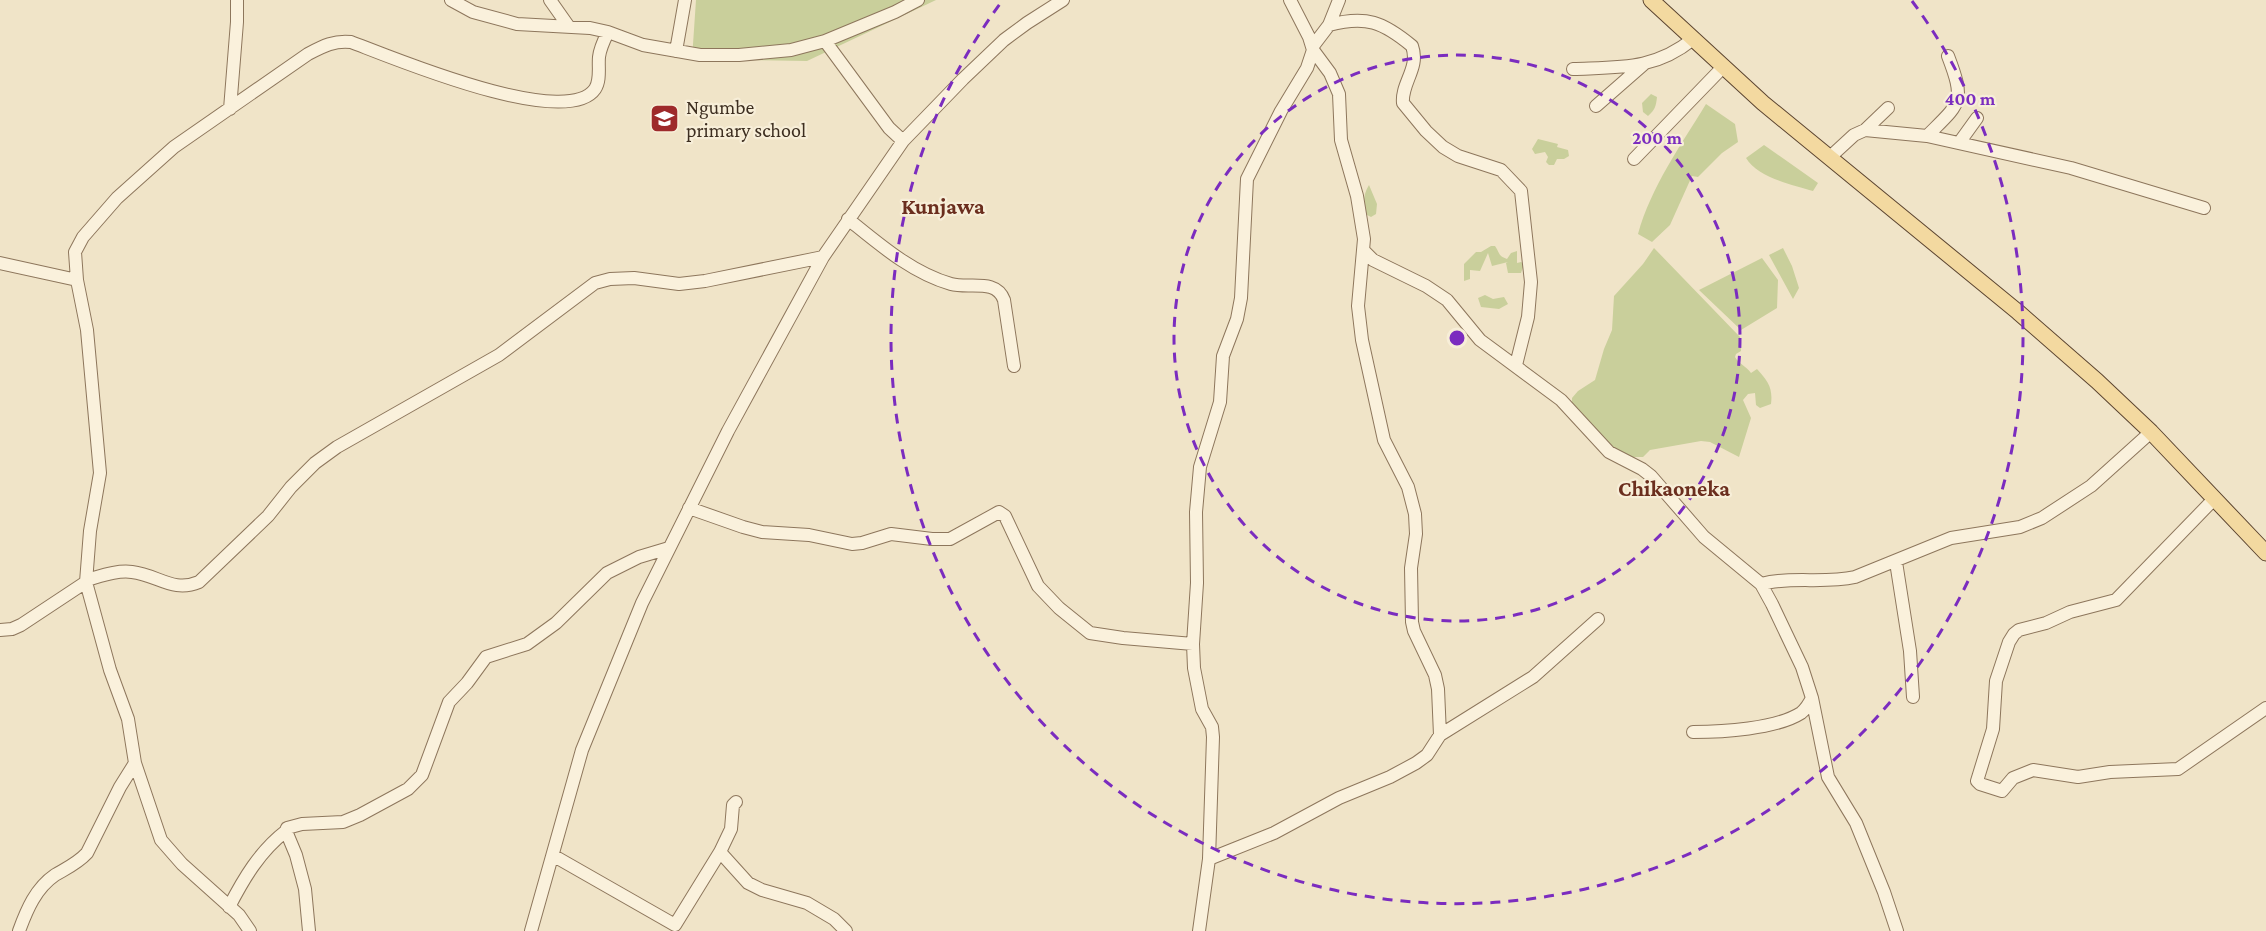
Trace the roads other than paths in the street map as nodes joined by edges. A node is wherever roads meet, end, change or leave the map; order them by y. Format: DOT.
graph roads {
  1 [pos="237,0"];
  2 [pos="451,0"];
  3 [pos="550,0"];
  4 [pos="685,0"];
  5 [pos="918,0"];
  6 [pos="1063,0"];
  7 [pos="1290,0"];
  8 [pos="1339,0"];
  9 [pos="1651,0"];
  10 [pos="1329,25"];
  11 [pos="569,27"];
  12 [pos="609,32"];
  13 [pos="1694,39"];
  14 [pos="825,41"];
  15 [pos="1313,48"];
  16 [pos="676,51"];
  17 [pos="1948,57"];
  18 [pos="1644,64"];
  19 [pos="1724,66"];
  20 [pos="1573,69"];
  21 [pos="1596,106"];
  22 [pos="1888,108"];
  23 [pos="230,109"];
  24 [pos="1977,118"];
  25 [pos="1865,130"];
  26 [pos="1927,136"];
  27 [pos="903,141"];
  28 [pos="1959,143"];
  29 [pos="1829,158"];
  30 [pos="1634,159"];
  31 [pos="2204,208"];
  32 [pos="848,219"];
  33 [pos="1365,252"];
  34 [pos="823,257"];
  35 [pos="0,263"];
  36 [pos="77,280"];
  37 [pos="1516,365"];
  38 [pos="1014,366"];
  39 [pos="2151,432"];
  40 [pos="2215,498"];
  41 [pos="690,508"];
  42 [pos="669,548"];
  43 [pos="2266,553"];
  44 [pos="1896,562"];
  45 [pos="86,581"];
  46 [pos="1761,584"];
  47 [pos="1598,618"];
  48 [pos="0,630"];
  49 [pos="1193,644"];
  50 [pos="1913,697"];
  51 [pos="1812,698"];
  52 [pos="2266,708"];
  53 [pos="1693,732"];
  54 [pos="1440,735"];
  55 [pos="135,763"];
  56 [pos="736,802"];
  57 [pos="286,831"];
  58 [pos="720,852"];
  59 [pos="554,856"];
  60 [pos="1209,859"];
  61 [pos="229,907"];
  62 [pos="19,931"];
  63 [pos="250,931"];
  64 [pos="309,931"];
  65 [pos="531,931"];
  66 [pos="846,931"];
  67 [pos="1199,931"];
  68 [pos="1897,931"];
  1 -- 23 [label="street"];
  2 -- 11 [label="street"];
  3 -- 11 [label="street"];
  4 -- 16 [label="street"];
  5 -- 14 [label="street"];
  6 -- 27 [label="street"];
  7 -- 15 [label="street"];
  8 -- 10 [label="street"];
  9 -- 13 [label="main road"];
  10 -- 15 [label="street"];
  10 -- 37 [label="street"];
  11 -- 12 [label="street"];
  12 -- 16 [label="street"];
  12 -- 23 [label="street"];
  13 -- 18 [label="street"];
  13 -- 19 [label="main road"];
  14 -- 16 [label="street"];
  14 -- 27 [label="street"];
  15 -- 33 [label="street"];
  15 -- 49 [label="street"];
  17 -- 26 [label="street"];
  18 -- 20 [label="street"];
  18 -- 21 [label="street"];
  19 -- 29 [label="main road"];
  19 -- 30 [label="street"];
  22 -- 25 [label="street"];
  23 -- 36 [label="street"];
  24 -- 28 [label="street"];
  25 -- 26 [label="street"];
  25 -- 29 [label="street"];
  26 -- 28 [label="street"];
  27 -- 32 [label="street"];
  28 -- 31 [label="street"];
  29 -- 39 [label="main road"];
  32 -- 34 [label="street"];
  32 -- 38 [label="street"];
  33 -- 37 [label="street"];
  33 -- 54 [label="street"];
  34 -- 41 [label="street"];
  34 -- 45 [label="street"];
  35 -- 36 [label="street"];
  36 -- 45 [label="street"];
  37 -- 46 [label="street"];
  39 -- 40 [label="main road"];
  39 -- 44 [label="street"];
  40 -- 43 [label="main road"];
  40 -- 52 [label="street"];
  41 -- 42 [label="street"];
  41 -- 49 [label="street"];
  42 -- 57 [label="street"];
  42 -- 59 [label="street"];
  44 -- 46 [label="street"];
  44 -- 50 [label="street"];
  45 -- 48 [label="street"];
  45 -- 55 [label="street"];
  46 -- 51 [label="street"];
  47 -- 54 [label="street"];
  49 -- 60 [label="street"];
  51 -- 53 [label="street"];
  51 -- 68 [label="street"];
  54 -- 60 [label="street"];
  55 -- 61 [label="street"];
  55 -- 62 [label="street"];
  56 -- 58 [label="street"];
  57 -- 61 [label="street"];
  57 -- 64 [label="street"];
  58 -- 59 [label="street"];
  58 -- 66 [label="street"];
  59 -- 65 [label="street"];
  60 -- 67 [label="street"];
  61 -- 63 [label="street"];
}
